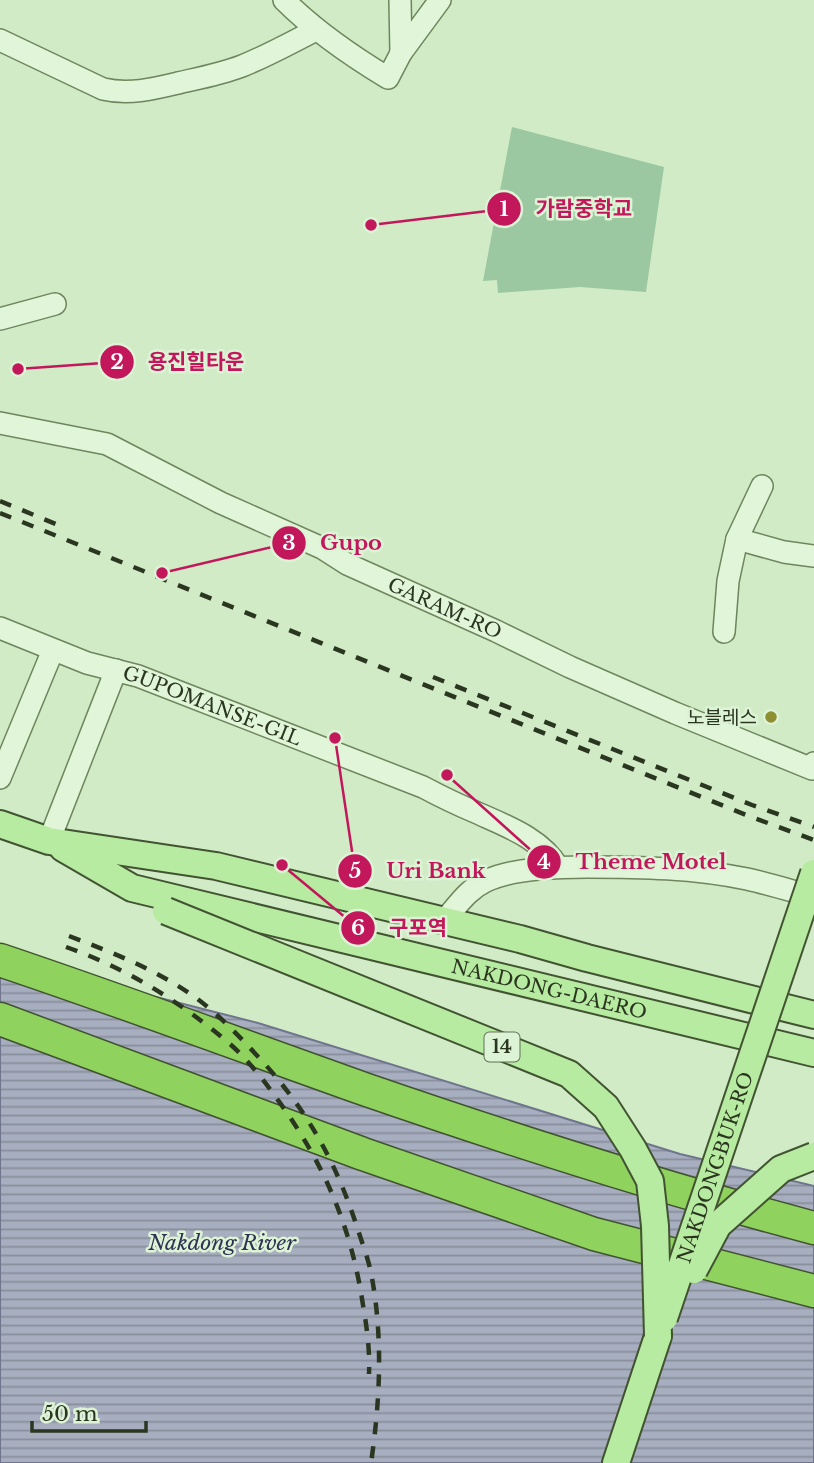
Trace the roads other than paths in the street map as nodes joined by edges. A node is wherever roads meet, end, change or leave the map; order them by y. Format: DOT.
graph roads {
  1 [pos="284,0"];
  2 [pos="400,0"];
  3 [pos="440,0"];
  4 [pos="316,30"];
  5 [pos="0,40"];
  6 [pos="401,53"];
  7 [pos="55,304"];
  8 [pos="0,319"];
  9 [pos="0,423"];
  10 [pos="762,486"];
  11 [pos="737,539"];
  12 [pos="814,556"];
  13 [pos="0,628"];
  14 [pos="724,632"];
  15 [pos="53,650"];
  16 [pos="116,670"];
  17 [pos="813,766"];
  18 [pos="0,778"];
  19 [pos="0,824"];
  20 [pos="49,841"];
  21 [pos="558,867"];
  22 [pos="814,873"];
  23 [pos="814,897"];
  24 [pos="444,921"];
  25 [pos="0,960"];
  26 [pos="814,1015"];
  27 [pos="0,1018"];
  28 [pos="814,1053"];
  29 [pos="814,1156"];
  30 [pos="814,1228"];
  31 [pos="814,1291"];
  32 [pos="658,1336"];
  33 [pos="616,1463"];
  1 -- 4 [label="street"];
  2 -- 6 [label="street"];
  3 -- 6 [label="street"];
  4 -- 5 [label="street"];
  4 -- 6 [label="street"];
  7 -- 8 [label="street"];
  9 -- 17 [label="street, GARAM-RO"];
  10 -- 11 [label="street"];
  11 -- 12 [label="street"];
  11 -- 14 [label="street"];
  13 -- 15 [label="street, GUPOMANSE-GIL"];
  15 -- 16 [label="street, GUPOMANSE-GIL"];
  15 -- 18 [label="street"];
  16 -- 20 [label="street"];
  16 -- 21 [label="street, GUPOMANSE-GIL"];
  19 -- 20 [label="main road, NAKDONG-DAERO / 14"];
  20 -- 24 [label="main road, NAKDONG-DAERO / 14"];
  20 -- 28 [label="main road, NAKDONG-DAERO"];
  20 -- 32 [label="main road, 14, bridge"];
  21 -- 23 [label="street"];
  21 -- 24 [label="street"];
  22 -- 32 [label="main road, NAKDONGBUK-RO, bridge"];
  24 -- 26 [label="main road, NAKDONG-DAERO / 14"];
  25 -- 30 [label="highway, bridge"];
  27 -- 31 [label="highway, bridge"];
  29 -- 32 [label="main road, 14, bridge"];
  32 -- 33 [label="main road, NAKDONGBUK-RO / 14"];
}
